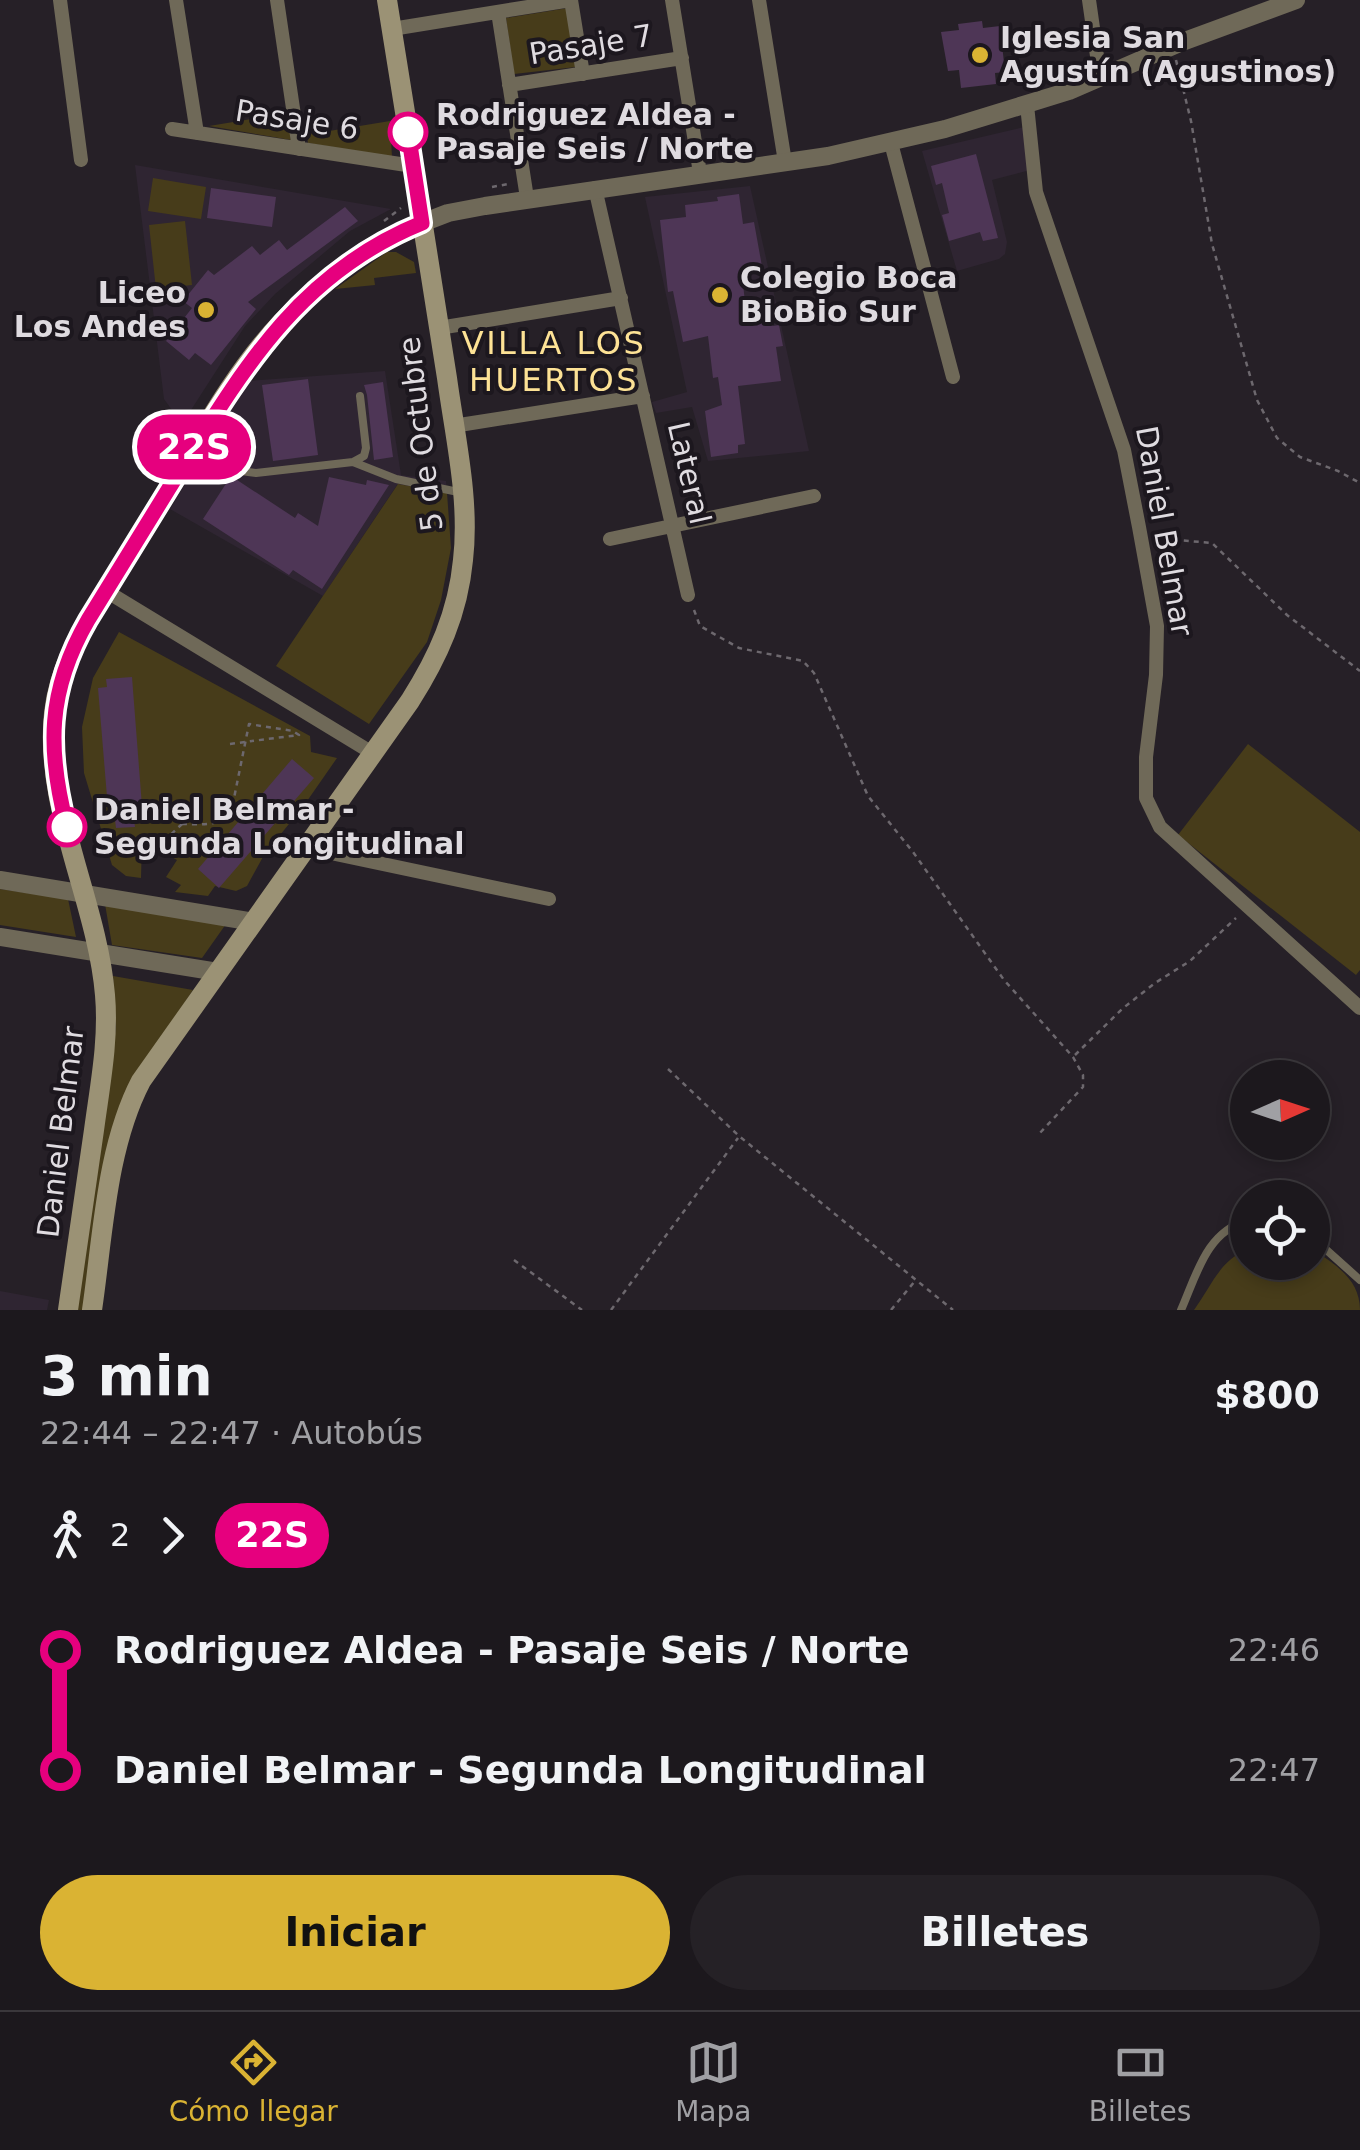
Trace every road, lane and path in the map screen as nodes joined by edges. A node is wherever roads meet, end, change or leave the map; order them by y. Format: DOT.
graph roads {
  1 [pos="60,0"];
  2 [pos="176,0"];
  3 [pos="277,0"];
  4 [pos="387,0"];
  5 [pos="571,0"];
  6 [pos="672,0"];
  7 [pos="760,0"];
  8 [pos="1089,0"];
  9 [pos="1296,0"];
  10 [pos="498,12"];
  11 [pos="392,30"];
  12 [pos="1172,46"];
  13 [pos="682,58"];
  14 [pos="583,74"];
  15 [pos="1100,77"];
  16 [pos="509,85"];
  17 [pos="1027,106"];
  18 [pos="172,129"];
  19 [pos="197,132"];
  20 [pos="891,143"];
  21 [pos="299,149"];
  22 [pos="82,160"];
  23 [pos="784,162"];
  24 [pos="413,166"];
  25 [pos="700,174"];
  26 [pos="488,188"];
  27 [pos="595,188"];
  28 [pos="526,190"];
  29 [pos="420,213"];
  30 [pos="386,219"];
  31 [pos="381,242"];
  32 [pos="430,266"];
  33 [pos="620,298"];
  34 [pos="439,328"];
  35 [pos="953,377"];
  36 [pos="360,396"];
  37 [pos="643,396"];
  38 [pos="454,426"];
  39 [pos="196,444"];
  40 [pos="353,462"];
  41 [pos="1360,482"];
  42 [pos="463,494"];
  43 [pos="814,496"];
  44 [pos="672,526"];
  45 [pos="610,539"];
  46 [pos="1142,545"];
  47 [pos="106,591"];
  48 [pos="688,595"];
  49 [pos="1360,671"];
  50 [pos="246,742"];
  51 [pos="230,744"];
  52 [pos="374,754"];
  53 [pos="164,841"];
  54 [pos="306,848"];
  55 [pos="0,880"];
  56 [pos="85,894"];
  57 [pos="549,899"];
  58 [pos="1248,907"];
  59 [pos="254,922"];
  60 [pos="0,937"];
  61 [pos="100,953"];
  62 [pos="218,972"];
  63 [pos="1360,1008"];
  64 [pos="1073,1057"];
  65 [pos="668,1068"];
  66 [pos="1038,1135"];
  67 [pos="739,1136"];
  68 [pos="1230,1227"];
  69 [pos="1330,1253"];
  70 [pos="514,1260"];
  71 [pos="916,1280"];
  72 [pos="1360,1280"];
  73 [pos="68,1310"];
  74 [pos="92,1310"];
  75 [pos="582,1310"];
  76 [pos="611,1310"];
  77 [pos="891,1310"];
  78 [pos="953,1310"];
  79 [pos="1181,1310"];
  1 -- 22 [label="street"];
  2 -- 19 [label="street"];
  3 -- 21 [label="street"];
  4 -- 11 [label="main road, 5 de Octubre"];
  5 -- 10 [label="street"];
  5 -- 14 [label="street"];
  6 -- 13 [label="street"];
  7 -- 23 [label="street"];
  8 -- 15 [label="street"];
  9 -- 12 [label="street, Daniel Belmar"];
  10 -- 11 [label="street"];
  10 -- 16 [label="street"];
  11 -- 24 [label="main road, 5 de Octubre"];
  12 -- 15 [label="street, Daniel Belmar"];
  12 -- 41 [label="path"];
  13 -- 14 [label="street, Pasaje 7"];
  13 -- 25 [label="street"];
  14 -- 16 [label="street, Pasaje 7"];
  15 -- 17 [label="street, Daniel Belmar"];
  16 -- 28 [label="street"];
  17 -- 20 [label="street, Daniel Belmar"];
  17 -- 46 [label="street, Daniel Belmar"];
  18 -- 19 [label="street, Pasaje 6"];
  19 -- 21 [label="street, Pasaje 6"];
  20 -- 23 [label="street, Daniel Belmar"];
  20 -- 35 [label="street"];
  21 -- 24 [label="street, Pasaje 6"];
  23 -- 25 [label="street, Daniel Belmar"];
  24 -- 29 [label="main road, 5 de Octubre"];
  25 -- 27 [label="street, Daniel Belmar"];
  26 -- 28 [label="path"];
  27 -- 28 [label="street, Daniel Belmar"];
  27 -- 33 [label="street, Lateral"];
  28 -- 29 [label="street, Daniel Belmar"];
  29 -- 30 [label="path"];
  29 -- 31 [label="main road, Daniel Belmar"];
  29 -- 32 [label="main road, 5 de Octubre"];
  31 -- 32 [label="main road"];
  31 -- 39 [label="main road, Daniel Belmar"];
  32 -- 34 [label="main road, 5 de Octubre"];
  33 -- 34 [label="street"];
  33 -- 37 [label="street, Lateral"];
  34 -- 38 [label="main road, 5 de Octubre"];
  36 -- 40 [label="lane"];
  37 -- 38 [label="street"];
  37 -- 44 [label="street, Lateral"];
  38 -- 42 [label="main road, 5 de Octubre"];
  39 -- 40 [label="lane"];
  39 -- 47 [label="main road, Daniel Belmar"];
  40 -- 42 [label="lane"];
  42 -- 52 [label="main road, 5 de Octubre"];
  43 -- 44 [label="street"];
  44 -- 45 [label="street"];
  44 -- 48 [label="street, Lateral"];
  46 -- 49 [label="path"];
  46 -- 58 [label="street, Daniel Belmar"];
  47 -- 52 [label="street"];
  47 -- 56 [label="main road, Daniel Belmar"];
  48 -- 64 [label="path"];
  50 -- 50 [label="path, bridge"];
  50 -- 51 [label="path"];
  50 -- 53 [label="path, bridge"];
  52 -- 54 [label="main road, 5 de Octubre"];
  54 -- 57 [label="street"];
  54 -- 59 [label="main road, 5 de Octubre"];
  55 -- 56 [label="street"];
  56 -- 59 [label="street"];
  56 -- 61 [label="main road, Daniel Belmar"];
  58 -- 63 [label="street, Daniel Belmar"];
  58 -- 64 [label="path"];
  59 -- 62 [label="main road, 5 de Octubre"];
  60 -- 61 [label="street"];
  61 -- 62 [label="street"];
  61 -- 73 [label="main road, Daniel Belmar"];
  62 -- 74 [label="main road, Daniel Belmar"];
  64 -- 66 [label="path"];
  65 -- 67 [label="path"];
  67 -- 71 [label="path"];
  67 -- 76 [label="path"];
  68 -- 79 [label="lane"];
  69 -- 72 [label="lane"];
  70 -- 75 [label="path"];
  71 -- 77 [label="path"];
  71 -- 78 [label="path"];
}
